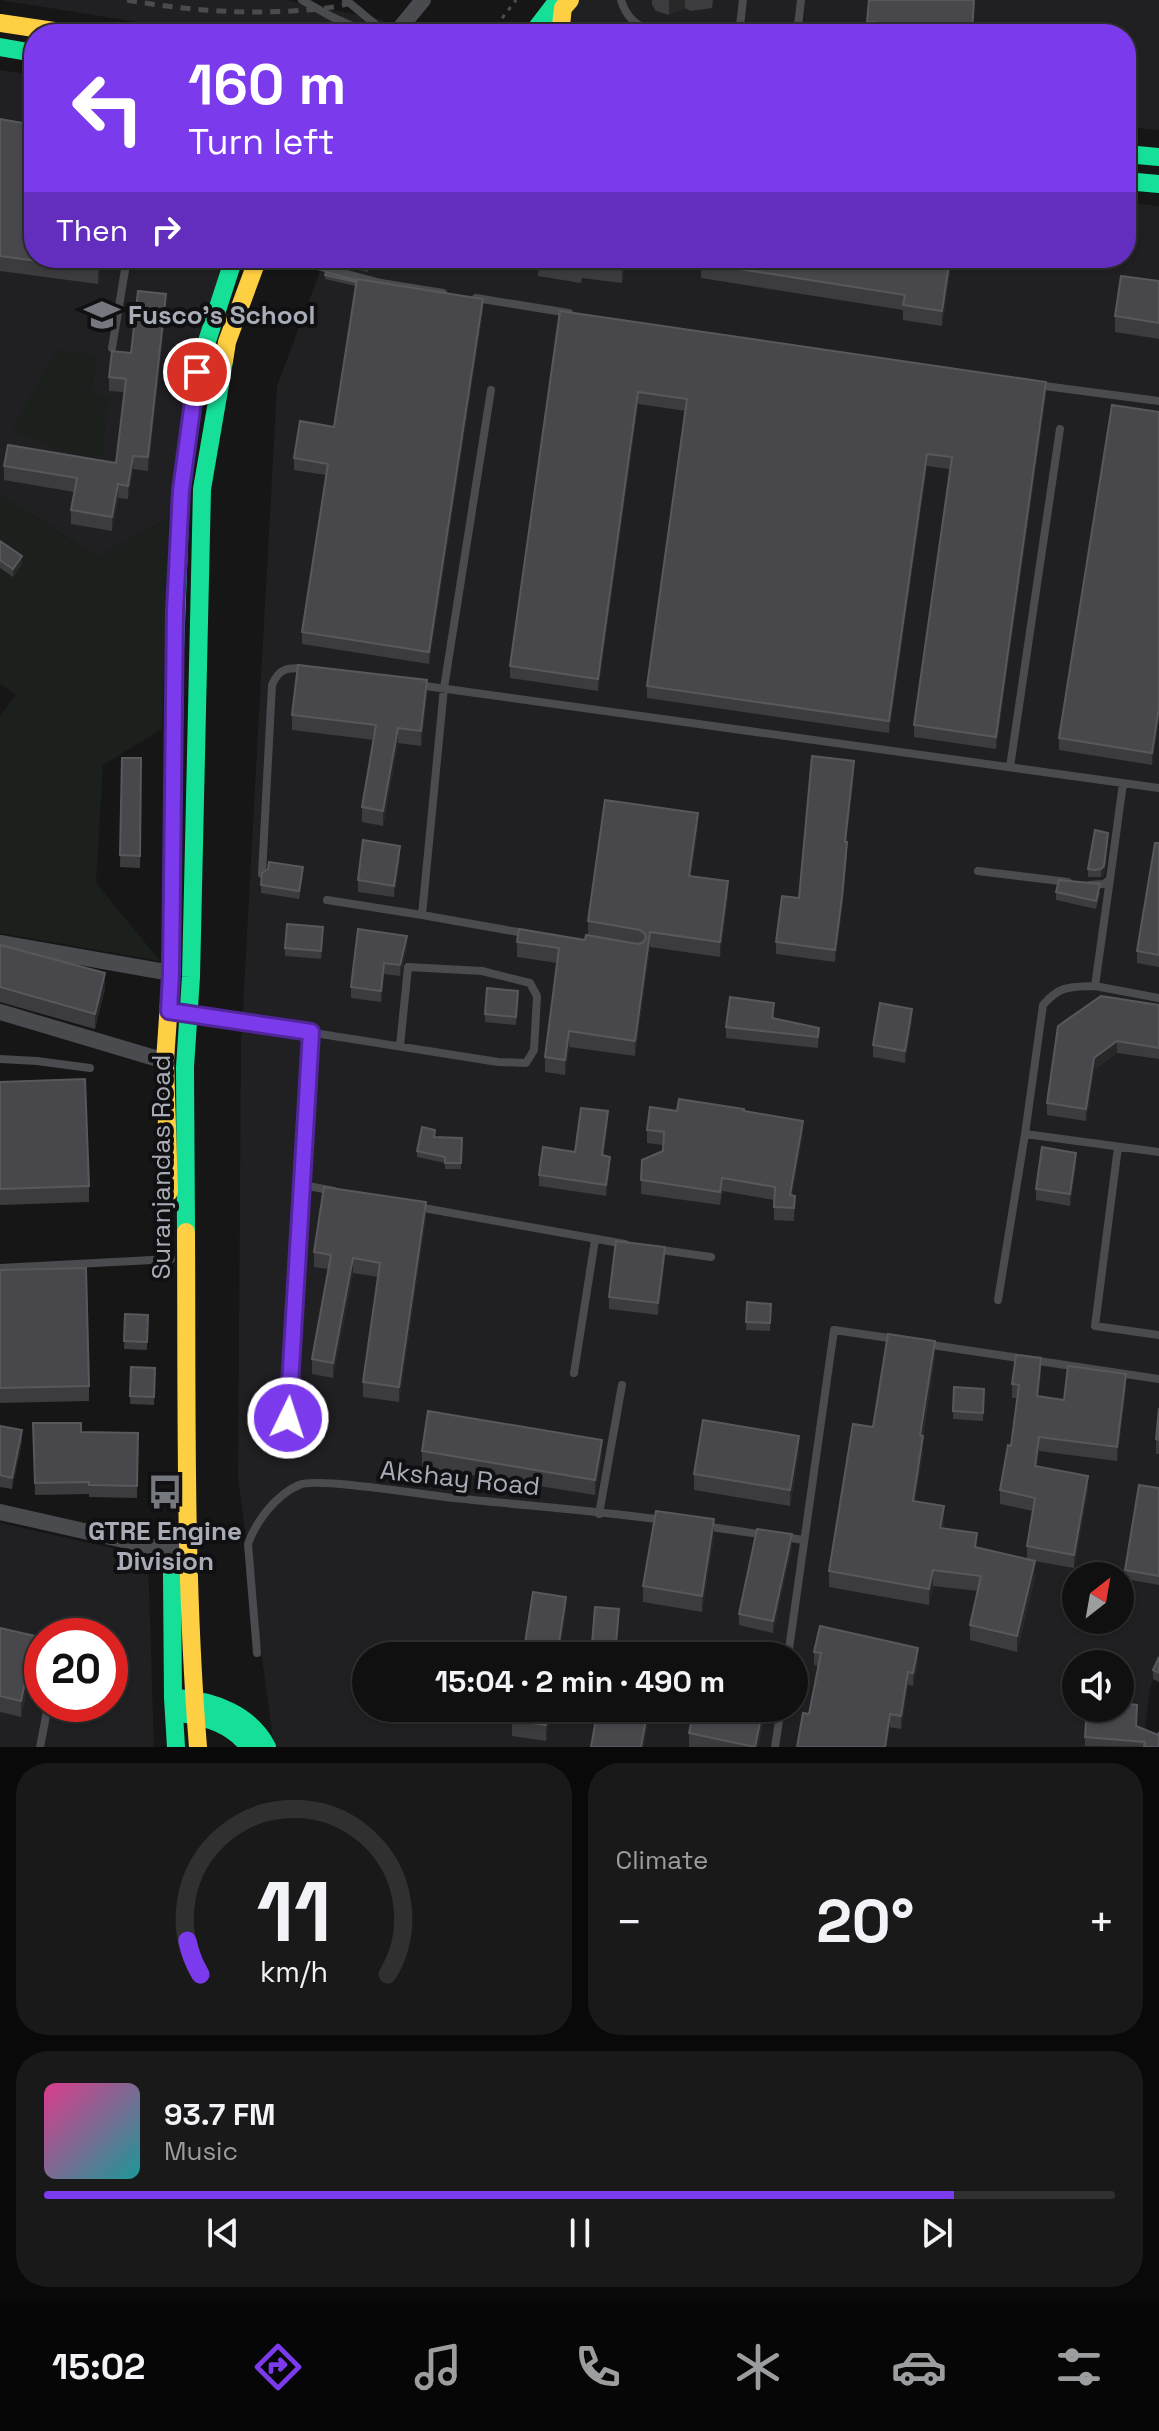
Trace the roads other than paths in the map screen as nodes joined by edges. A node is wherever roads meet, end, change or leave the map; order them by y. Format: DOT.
graph roads {
  1 [pos="302,0"];
  2 [pos="346,0"];
  3 [pos="423,0"];
  4 [pos="558,0"];
  5 [pos="570,0"];
  6 [pos="621,0"];
  7 [pos="743,0"];
  8 [pos="801,0"];
  9 [pos="0,23"];
  10 [pos="348,24"];
  11 [pos="375,24"];
  12 [pos="403,24"];
  13 [pos="540,24"];
  14 [pos="561,24"];
  15 [pos="637,24"];
  16 [pos="740,24"];
  17 [pos="798,24"];
  18 [pos="24,27"];
  19 [pos="0,47"];
  20 [pos="24,51"];
  21 [pos="1136,155"];
  22 [pos="1159,157"];
  23 [pos="1136,182"];
  24 [pos="1159,184"];
  25 [pos="125,268"];
  26 [pos="230,268"];
  27 [pos="254,268"];
  28 [pos="325,268"];
  29 [pos="458,295"];
  30 [pos="473,298"];
  31 [pos="581,315"];
  32 [pos="112,348"];
  33 [pos="1025,384"];
  34 [pos="491,390"];
  35 [pos="1159,401"];
  36 [pos="1060,429"];
  37 [pos="309,670"];
  38 [pos="414,684"];
  39 [pos="444,688"];
  40 [pos="1010,767"];
  41 [pos="1123,783"];
  42 [pos="1159,788"];
  43 [pos="978,871"];
  44 [pos="262,874"];
  45 [pos="1110,879"];
  46 [pos="327,900"];
  47 [pos="422,915"];
  48 [pos="546,936"];
  49 [pos="0,943"];
  50 [pos="171,973"];
  51 [pos="1095,986"];
  52 [pos="1159,998"];
  53 [pos="0,1012"];
  54 [pos="178,1012"];
  55 [pos="311,1032"];
  56 [pos="400,1046"];
  57 [pos="0,1059"];
  58 [pos="165,1061"];
  59 [pos="90,1068"];
  60 [pos="1025,1134"];
  61 [pos="1118,1147"];
  62 [pos="1159,1152"];
  63 [pos="303,1185"];
  64 [pos="349,1194"];
  65 [pos="411,1205"];
  66 [pos="595,1240"];
  67 [pos="711,1257"];
  68 [pos="171,1259"];
  69 [pos="0,1268"];
  70 [pos="998,1300"];
  71 [pos="1159,1335"];
  72 [pos="574,1373"];
  73 [pos="1159,1379"];
  74 [pos="622,1385"];
  75 [pos="288,1418"];
  76 [pos="0,1512"];
  77 [pos="599,1514"];
  78 [pos="666,1521"];
  79 [pos="697,1525"];
  80 [pos="804,1540"];
  81 [pos="180,1552"];
  82 [pos="790,1642"];
  83 [pos="257,1653"];
  84 [pos="174,1706"];
  85 [pos="194,1707"];
  86 [pos="45,1722"];
  87 [pos="779,1722"];
  88 [pos="40,1747"];
  89 [pos="176,1747"];
  90 [pos="198,1747"];
  91 [pos="249,1747"];
  92 [pos="267,1747"];
  93 [pos="775,1747"];
  1 -- 10 [label="lane"];
  2 -- 11 [label="lane"];
  3 -- 12 [label="street"];
  4 -- 13 [label="main road"];
  5 -- 14 [label="main road"];
  6 -- 15 [label="lane"];
  7 -- 16 [label="lane"];
  8 -- 17 [label="lane"];
  9 -- 18 [label="main road"];
  19 -- 20 [label="main road"];
  21 -- 22 [label="main road"];
  23 -- 24 [label="main road"];
  25 -- 32 [label="lane"];
  26 -- 50 [label="main road, Suranjandas Road"];
  27 -- 54 [label="main road, Suranjandas Road"];
  28 -- 29 [label="lane"];
  30 -- 31 [label="lane"];
  33 -- 35 [label="lane"];
  34 -- 39 [label="lane"];
  36 -- 40 [label="lane"];
  37 -- 44 [label="lane"];
  38 -- 39 [label="lane"];
  39 -- 40 [label="lane"];
  39 -- 47 [label="lane"];
  40 -- 41 [label="lane"];
  41 -- 42 [label="lane"];
  41 -- 45 [label="lane"];
  43 -- 45 [label="lane"];
  45 -- 51 [label="lane"];
  46 -- 47 [label="lane"];
  47 -- 48 [label="lane"];
  49 -- 50 [label="street"];
  50 -- 54 [label="main road, Suranjandas Road"];
  51 -- 52 [label="lane"];
  51 -- 60 [label="lane"];
  53 -- 58 [label="street"];
  54 -- 55 [label="lane"];
  54 -- 58 [label="main road, Suranjandas Road"];
  54 -- 81 [label="main road, Suranjandas Road"];
  55 -- 56 [label="lane"];
  55 -- 63 [label="lane"];
  56 -- 56 [label="lane"];
  57 -- 59 [label="lane"];
  58 -- 68 [label="main road, Suranjandas Road"];
  60 -- 61 [label="lane"];
  60 -- 70 [label="lane"];
  61 -- 62 [label="lane"];
  61 -- 71 [label="lane"];
  63 -- 64 [label="lane"];
  63 -- 75 [label="lane"];
  65 -- 66 [label="lane"];
  66 -- 67 [label="lane"];
  66 -- 72 [label="lane"];
  68 -- 69 [label="lane"];
  68 -- 81 [label="main road, Suranjandas Road"];
  73 -- 80 [label="lane"];
  74 -- 77 [label="lane"];
  76 -- 81 [label="street"];
  77 -- 78 [label="lane, Akshay Road"];
  77 -- 83 [label="lane, Akshay Road"];
  79 -- 80 [label="lane"];
  80 -- 82 [label="lane"];
  81 -- 84 [label="main road, Suranjandas Road"];
  81 -- 85 [label="main road, Suranjandas Road"];
  84 -- 85 [label="main road"];
  84 -- 89 [label="main road, Suranjandas Road"];
  85 -- 90 [label="main road, Suranjandas Road"];
  85 -- 91 [label="main road"];
  85 -- 92 [label="main road"];
  86 -- 88 [label="lane"];
  87 -- 93 [label="lane"];
}
